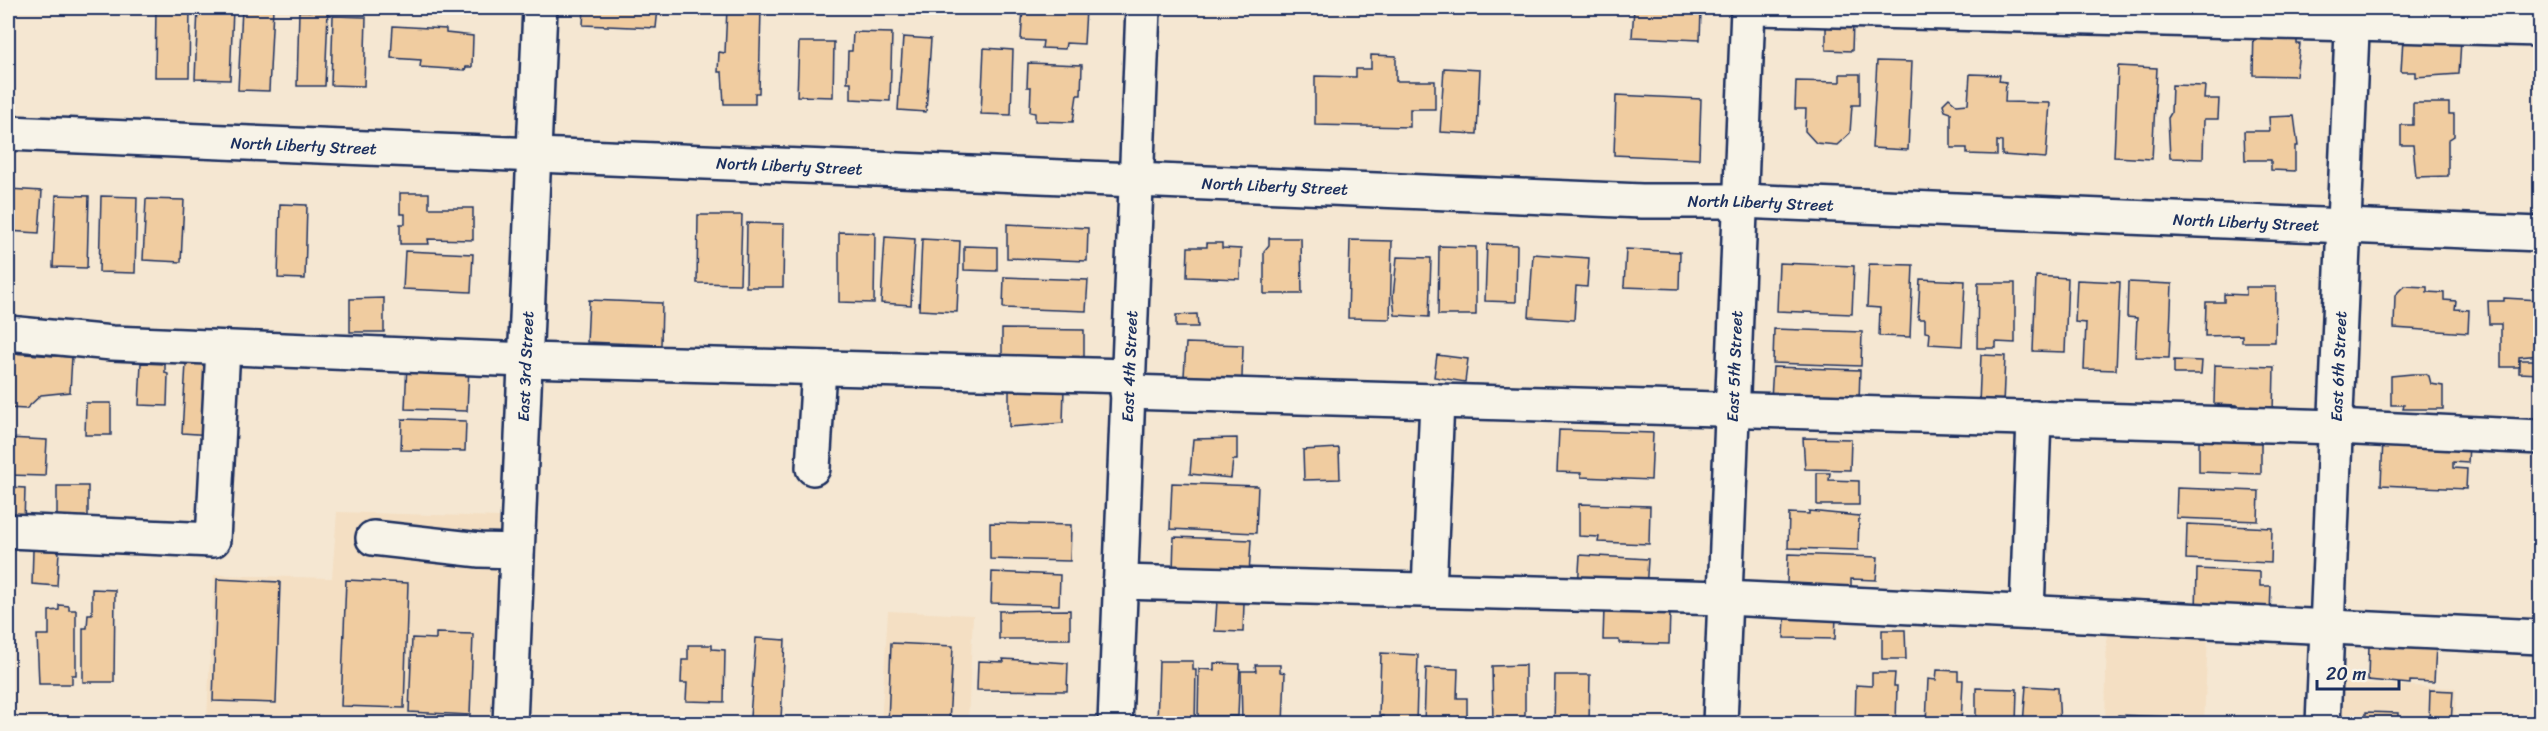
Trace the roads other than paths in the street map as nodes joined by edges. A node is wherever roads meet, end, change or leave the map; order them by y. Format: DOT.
graph roads {
  1 [pos="540,8"];
  2 [pos="1143,8"];
  3 [pos="1748,8"];
  4 [pos="1758,8"];
  5 [pos="2034,11"];
  6 [pos="2353,15"];
  7 [pos="2541,29"];
  8 [pos="8,133"];
  9 [pos="535,155"];
  10 [pos="1135,179"];
  11 [pos="1740,201"];
  12 [pos="2345,226"];
  13 [pos="2541,234"];
  14 [pos="8,333"];
  15 [pos="223,348"];
  16 [pos="526,360"];
  17 [pos="819,368"];
  18 [pos="1127,384"];
  19 [pos="1437,401"];
  20 [pos="1732,409"];
  21 [pos="2034,418"];
  22 [pos="2336,427"];
  23 [pos="2541,437"];
  24 [pos="813,468"];
  25 [pos="8,531"];
  26 [pos="373,538"];
  27 [pos="518,551"];
  28 [pos="1120,582"];
  29 [pos="1429,590"];
  30 [pos="1725,598"];
  31 [pos="2027,612"];
  32 [pos="2328,627"];
  33 [pos="2541,637"];
  34 [pos="510,723"];
  35 [pos="1115,723"];
  36 [pos="1720,723"];
  37 [pos="2324,723"];
  1 -- 9 [label="street, East 3rd Street"];
  2 -- 10 [label="street, East 4th Street"];
  3 -- 11 [label="street, East 5th Street"];
  4 -- 5 [label="street"];
  5 -- 6 [label="street"];
  6 -- 7 [label="street"];
  6 -- 12 [label="street, East 6th Street"];
  8 -- 9 [label="street, North Liberty Street"];
  9 -- 10 [label="street, North Liberty Street"];
  9 -- 16 [label="street, East 3rd Street"];
  10 -- 11 [label="street, North Liberty Street"];
  10 -- 18 [label="street, East 4th Street"];
  11 -- 12 [label="street, North Liberty Street"];
  11 -- 20 [label="street, East 5th Street"];
  12 -- 13 [label="street, North Liberty Street"];
  12 -- 22 [label="street, East 6th Street"];
  14 -- 15 [label="street"];
  15 -- 16 [label="street"];
  15 -- 25 [label="street"];
  16 -- 17 [label="street"];
  16 -- 27 [label="street, East 3rd Street"];
  17 -- 18 [label="street"];
  17 -- 24 [label="street"];
  18 -- 19 [label="street"];
  18 -- 28 [label="street, East 4th Street"];
  19 -- 20 [label="street"];
  19 -- 29 [label="street"];
  20 -- 21 [label="street"];
  20 -- 30 [label="street, East 5th Street"];
  21 -- 22 [label="street"];
  21 -- 31 [label="street"];
  22 -- 23 [label="street"];
  22 -- 32 [label="street, East 6th Street"];
  26 -- 27 [label="street"];
  27 -- 34 [label="street, East 3rd Street"];
  28 -- 29 [label="street"];
  28 -- 35 [label="street, East 4th Street"];
  29 -- 30 [label="street"];
  30 -- 31 [label="street"];
  30 -- 36 [label="street, East 5th Street"];
  31 -- 32 [label="street"];
  32 -- 33 [label="street"];
  32 -- 37 [label="street, East 6th Street"];
}
